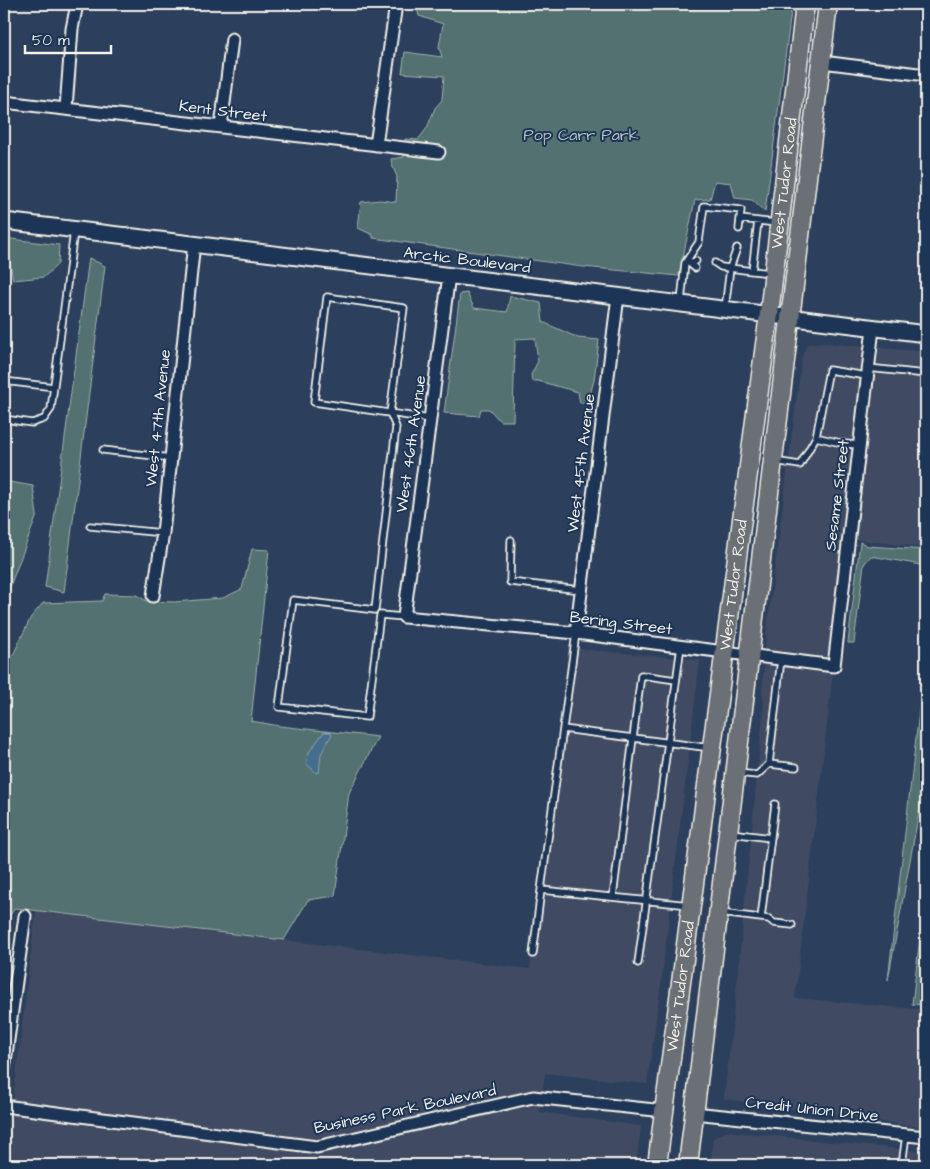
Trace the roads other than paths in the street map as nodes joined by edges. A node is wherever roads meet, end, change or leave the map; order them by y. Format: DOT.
graph roads {
  1 [pos="77,4"];
  2 [pos="396,4"];
  3 [pos="804,4"];
  4 [pos="828,4"];
  5 [pos="232,39"];
  6 [pos="822,62"];
  7 [pos="926,75"];
  8 [pos="4,102"];
  9 [pos="66,108"];
  10 [pos="221,127"];
  11 [pos="376,145"];
  12 [pos="438,152"];
  13 [pos="740,219"];
  14 [pos="4,221"];
  15 [pos="758,221"];
  16 [pos="779,224"];
  17 [pos="75,229"];
  18 [pos="739,229"];
  19 [pos="194,243"];
  20 [pos="737,248"];
  21 [pos="687,263"];
  22 [pos="696,264"];
  23 [pos="714,267"];
  24 [pos="730,268"];
  25 [pos="752,270"];
  26 [pos="774,273"];
  27 [pos="449,275"];
  28 [pos="618,296"];
  29 [pos="681,304"];
  30 [pos="725,309"];
  31 [pos="769,314"];
  32 [pos="790,317"];
  33 [pos="873,328"];
  34 [pos="926,334"];
  35 [pos="868,372"];
  36 [pos="926,374"];
  37 [pos="4,381"];
  38 [pos="54,387"];
  39 [pos="390,413"];
  40 [pos="4,419"];
  41 [pos="430,419"];
  42 [pos="816,437"];
  43 [pos="860,445"];
  44 [pos="103,450"];
  45 [pos="170,458"];
  46 [pos="772,461"];
  47 [pos="90,526"];
  48 [pos="163,533"];
  49 [pos="512,540"];
  50 [pos="581,590"];
  51 [pos="153,596"];
  52 [pos="374,610"];
  53 [pos="380,615"];
  54 [pos="404,617"];
  55 [pos="576,634"];
  56 [pos="681,646"];
  57 [pos="726,652"];
  58 [pos="749,655"];
  59 [pos="781,659"];
  60 [pos="834,666"];
  61 [pos="676,680"];
  62 [pos="563,729"];
  63 [pos="633,737"];
  64 [pos="668,741"];
  65 [pos="713,748"];
  66 [pos="769,764"];
  67 [pos="796,767"];
  68 [pos="735,773"];
  69 [pos="774,804"];
  70 [pos="728,833"];
  71 [pos="771,838"];
  72 [pos="541,890"];
  73 [pos="613,897"];
  74 [pos="646,900"];
  75 [pos="692,905"];
  76 [pos="718,912"];
  77 [pos="25,916"];
  78 [pos="761,918"];
  79 [pos="792,925"];
  80 [pos="533,954"];
  81 [pos="638,963"];
  82 [pos="4,1069"];
  83 [pos="4,1106"];
  84 [pos="664,1111"];
  85 [pos="694,1113"];
  86 [pos="906,1135"];
  87 [pos="926,1138"];
  88 [pos="818,1163"];
  89 [pos="657,1165"];
  90 [pos="688,1165"];
  91 [pos="839,1165"];
  92 [pos="902,1165"];
  1 -- 9 [label="street"];
  2 -- 11 [label="street"];
  3 -- 16 [label="main road, West Tudor Road"];
  4 -- 6 [label="main road, West Tudor Road"];
  5 -- 10 [label="street"];
  6 -- 7 [label="street"];
  6 -- 32 [label="main road, West Tudor Road"];
  8 -- 9 [label="street, Kent Street"];
  9 -- 10 [label="street, Kent Street"];
  10 -- 11 [label="street, Kent Street"];
  11 -- 12 [label="street, Kent Street"];
  13 -- 15 [label="lane"];
  13 -- 18 [label="lane"];
  13 -- 21 [label="lane"];
  14 -- 17 [label="main road, Arctic Boulevard"];
  15 -- 16 [label="lane"];
  15 -- 25 [label="lane"];
  16 -- 26 [label="main road, West Tudor Road"];
  17 -- 19 [label="main road, Arctic Boulevard"];
  17 -- 38 [label="lane"];
  19 -- 27 [label="main road, Arctic Boulevard"];
  19 -- 45 [label="street, West 47th Avenue"];
  20 -- 24 [label="lane"];
  21 -- 22 [label="lane"];
  21 -- 29 [label="lane"];
  23 -- 24 [label="lane"];
  24 -- 25 [label="lane"];
  24 -- 30 [label="lane"];
  25 -- 26 [label="lane"];
  26 -- 31 [label="main road, West Tudor Road"];
  27 -- 28 [label="main road, Arctic Boulevard"];
  27 -- 41 [label="street, West 46th Avenue"];
  28 -- 29 [label="main road, Arctic Boulevard"];
  28 -- 50 [label="street, West 45th Avenue"];
  29 -- 30 [label="main road, Arctic Boulevard"];
  30 -- 31 [label="main road, Arctic Boulevard"];
  31 -- 32 [label="main road, Arctic Boulevard"];
  31 -- 57 [label="main road, West Tudor Road"];
  32 -- 33 [label="main road, Arctic Boulevard"];
  32 -- 46 [label="main road, West Tudor Road"];
  33 -- 34 [label="main road, Arctic Boulevard"];
  33 -- 35 [label="street, Sesame Street"];
  35 -- 36 [label="lane"];
  35 -- 42 [label="lane"];
  35 -- 43 [label="street, Sesame Street"];
  37 -- 38 [label="lane"];
  38 -- 40 [label="lane"];
  39 -- 39 [label="lane"];
  39 -- 41 [label="lane"];
  39 -- 52 [label="lane"];
  41 -- 54 [label="street, West 46th Avenue"];
  42 -- 43 [label="lane"];
  42 -- 46 [label="lane"];
  43 -- 60 [label="street, Sesame Street"];
  44 -- 45 [label="lane"];
  45 -- 48 [label="street, West 47th Avenue"];
  46 -- 58 [label="main road, West Tudor Road"];
  47 -- 48 [label="lane"];
  48 -- 51 [label="street, West 47th Avenue"];
  49 -- 50 [label="lane"];
  50 -- 55 [label="street, West 45th Avenue"];
  52 -- 53 [label="lane"];
  52 -- 53 [label="lane"];
  53 -- 54 [label="lane"];
  54 -- 55 [label="street, Bering Street"];
  55 -- 56 [label="street, Bering Street"];
  55 -- 62 [label="lane"];
  56 -- 57 [label="street, Bering Street"];
  56 -- 61 [label="lane"];
  57 -- 58 [label="street, Bering Street"];
  57 -- 65 [label="main road, West Tudor Road"];
  58 -- 59 [label="street, Bering Street"];
  58 -- 68 [label="main road, West Tudor Road"];
  59 -- 60 [label="street, Bering Street"];
  59 -- 66 [label="lane"];
  61 -- 63 [label="lane"];
  61 -- 64 [label="lane"];
  62 -- 63 [label="lane"];
  62 -- 72 [label="lane"];
  63 -- 64 [label="lane"];
  63 -- 73 [label="lane"];
  64 -- 65 [label="lane"];
  64 -- 74 [label="lane"];
  65 -- 75 [label="main road, West Tudor Road"];
  66 -- 67 [label="lane"];
  66 -- 68 [label="lane"];
  68 -- 70 [label="main road, West Tudor Road"];
  69 -- 71 [label="lane"];
  70 -- 71 [label="lane"];
  70 -- 76 [label="main road, West Tudor Road"];
  71 -- 78 [label="lane"];
  72 -- 73 [label="lane"];
  72 -- 80 [label="lane"];
  73 -- 74 [label="lane"];
  74 -- 75 [label="lane"];
  74 -- 81 [label="lane"];
  75 -- 84 [label="main road, West Tudor Road"];
  76 -- 78 [label="lane"];
  76 -- 85 [label="main road, West Tudor Road"];
  77 -- 82 [label="street"];
  78 -- 79 [label="lane"];
  83 -- 84 [label="street, Business Park Boulevard"];
  84 -- 89 [label="main road, West Tudor Road"];
  85 -- 86 [label="street, Credit Union Drive"];
  85 -- 90 [label="main road, West Tudor Road"];
  86 -- 87 [label="street, Credit Union Drive"];
  86 -- 92 [label="lane"];
  88 -- 91 [label="lane"];
}
